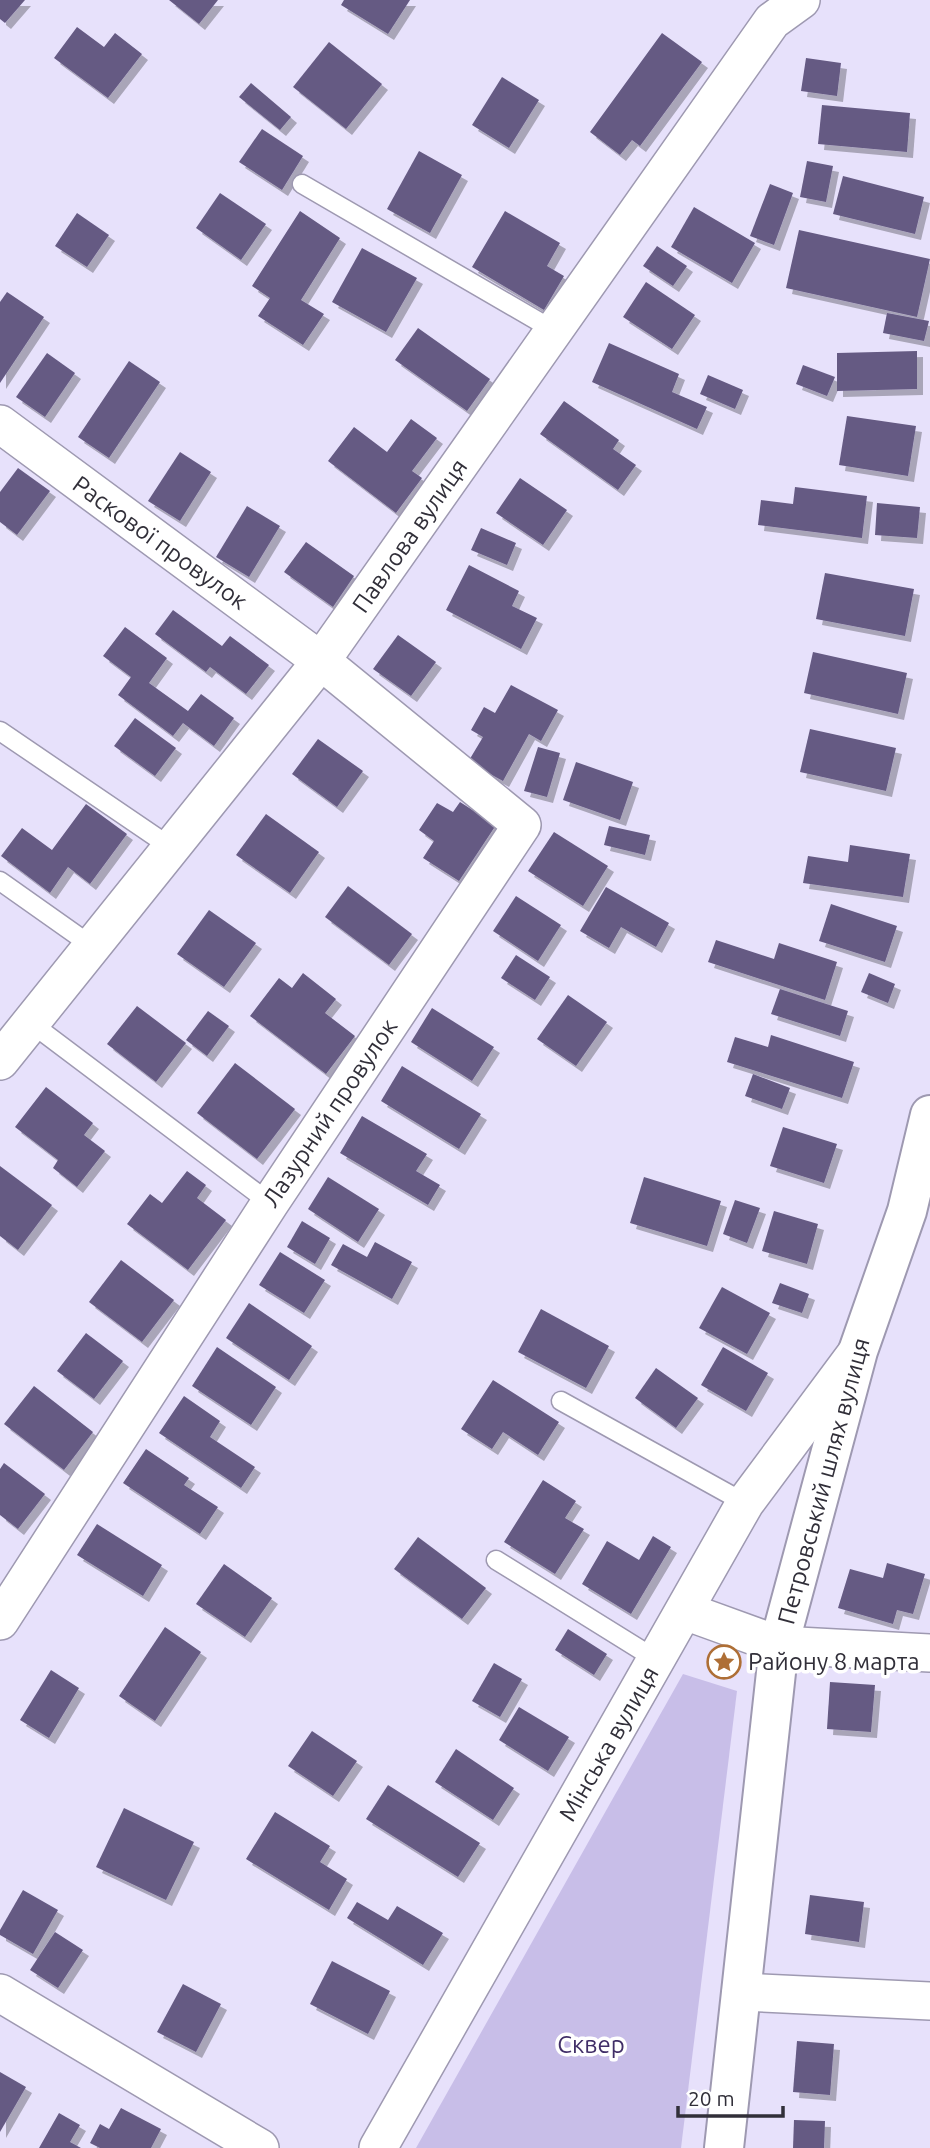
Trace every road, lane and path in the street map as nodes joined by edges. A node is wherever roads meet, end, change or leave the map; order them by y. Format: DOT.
graph roads {
  1 [pos="802,0"];
  2 [pos="302,184"];
  3 [pos="555,331"];
  4 [pos="0,424"];
  5 [pos="321,661"];
  6 [pos="0,731"];
  7 [pos="172,848"];
  8 [pos="0,880"];
  9 [pos="92,946"];
  10 [pos="31,1023"];
  11 [pos="0,1061"];
  12 [pos="930,1115"];
  13 [pos="270,1203"];
  14 [pos="858,1351"];
  15 [pos="561,1401"];
  16 [pos="746,1503"];
  17 [pos="496,1560"];
  18 [pos="684,1611"];
  19 [pos="0,1621"];
  20 [pos="779,1645"];
  21 [pos="930,1653"];
  22 [pos="657,1660"];
  23 [pos="0,1993"];
  24 [pos="741,1993"];
  25 [pos="930,2001"];
  26 [pos="260,2148"];
  27 [pos="378,2148"];
  28 [pos="724,2148"];
  1 -- 3 [label="street, Павлова вулиця"];
  2 -- 3 [label="lane"];
  3 -- 5 [label="street, Павлова вулиця"];
  4 -- 5 [label="street, Раскової провулок"];
  5 -- 7 [label="street, Павлова вулиця"];
  5 -- 13 [label="street, Лазурний провулок"];
  6 -- 7 [label="lane"];
  7 -- 9 [label="street, Павлова вулиця"];
  8 -- 9 [label="lane"];
  9 -- 10 [label="street, Павлова вулиця"];
  10 -- 11 [label="street, Павлова вулиця"];
  10 -- 13 [label="lane"];
  12 -- 14 [label="street, Петровський шлях вулиця"];
  13 -- 19 [label="street, Лазурний провулок"];
  14 -- 16 [label="street, Мінська вулиця"];
  14 -- 20 [label="street, Петровський шлях вулиця"];
  15 -- 16 [label="lane"];
  16 -- 18 [label="street, Мінська вулиця"];
  17 -- 22 [label="lane"];
  18 -- 20 [label="street"];
  18 -- 22 [label="street, Мінська вулиця"];
  20 -- 21 [label="street"];
  20 -- 24 [label="street, Петровський шлях вулиця"];
  22 -- 27 [label="street, Мінська вулиця"];
  23 -- 26 [label="street"];
  24 -- 25 [label="street"];
  24 -- 28 [label="street, Петровський шлях вулиця"];
}
